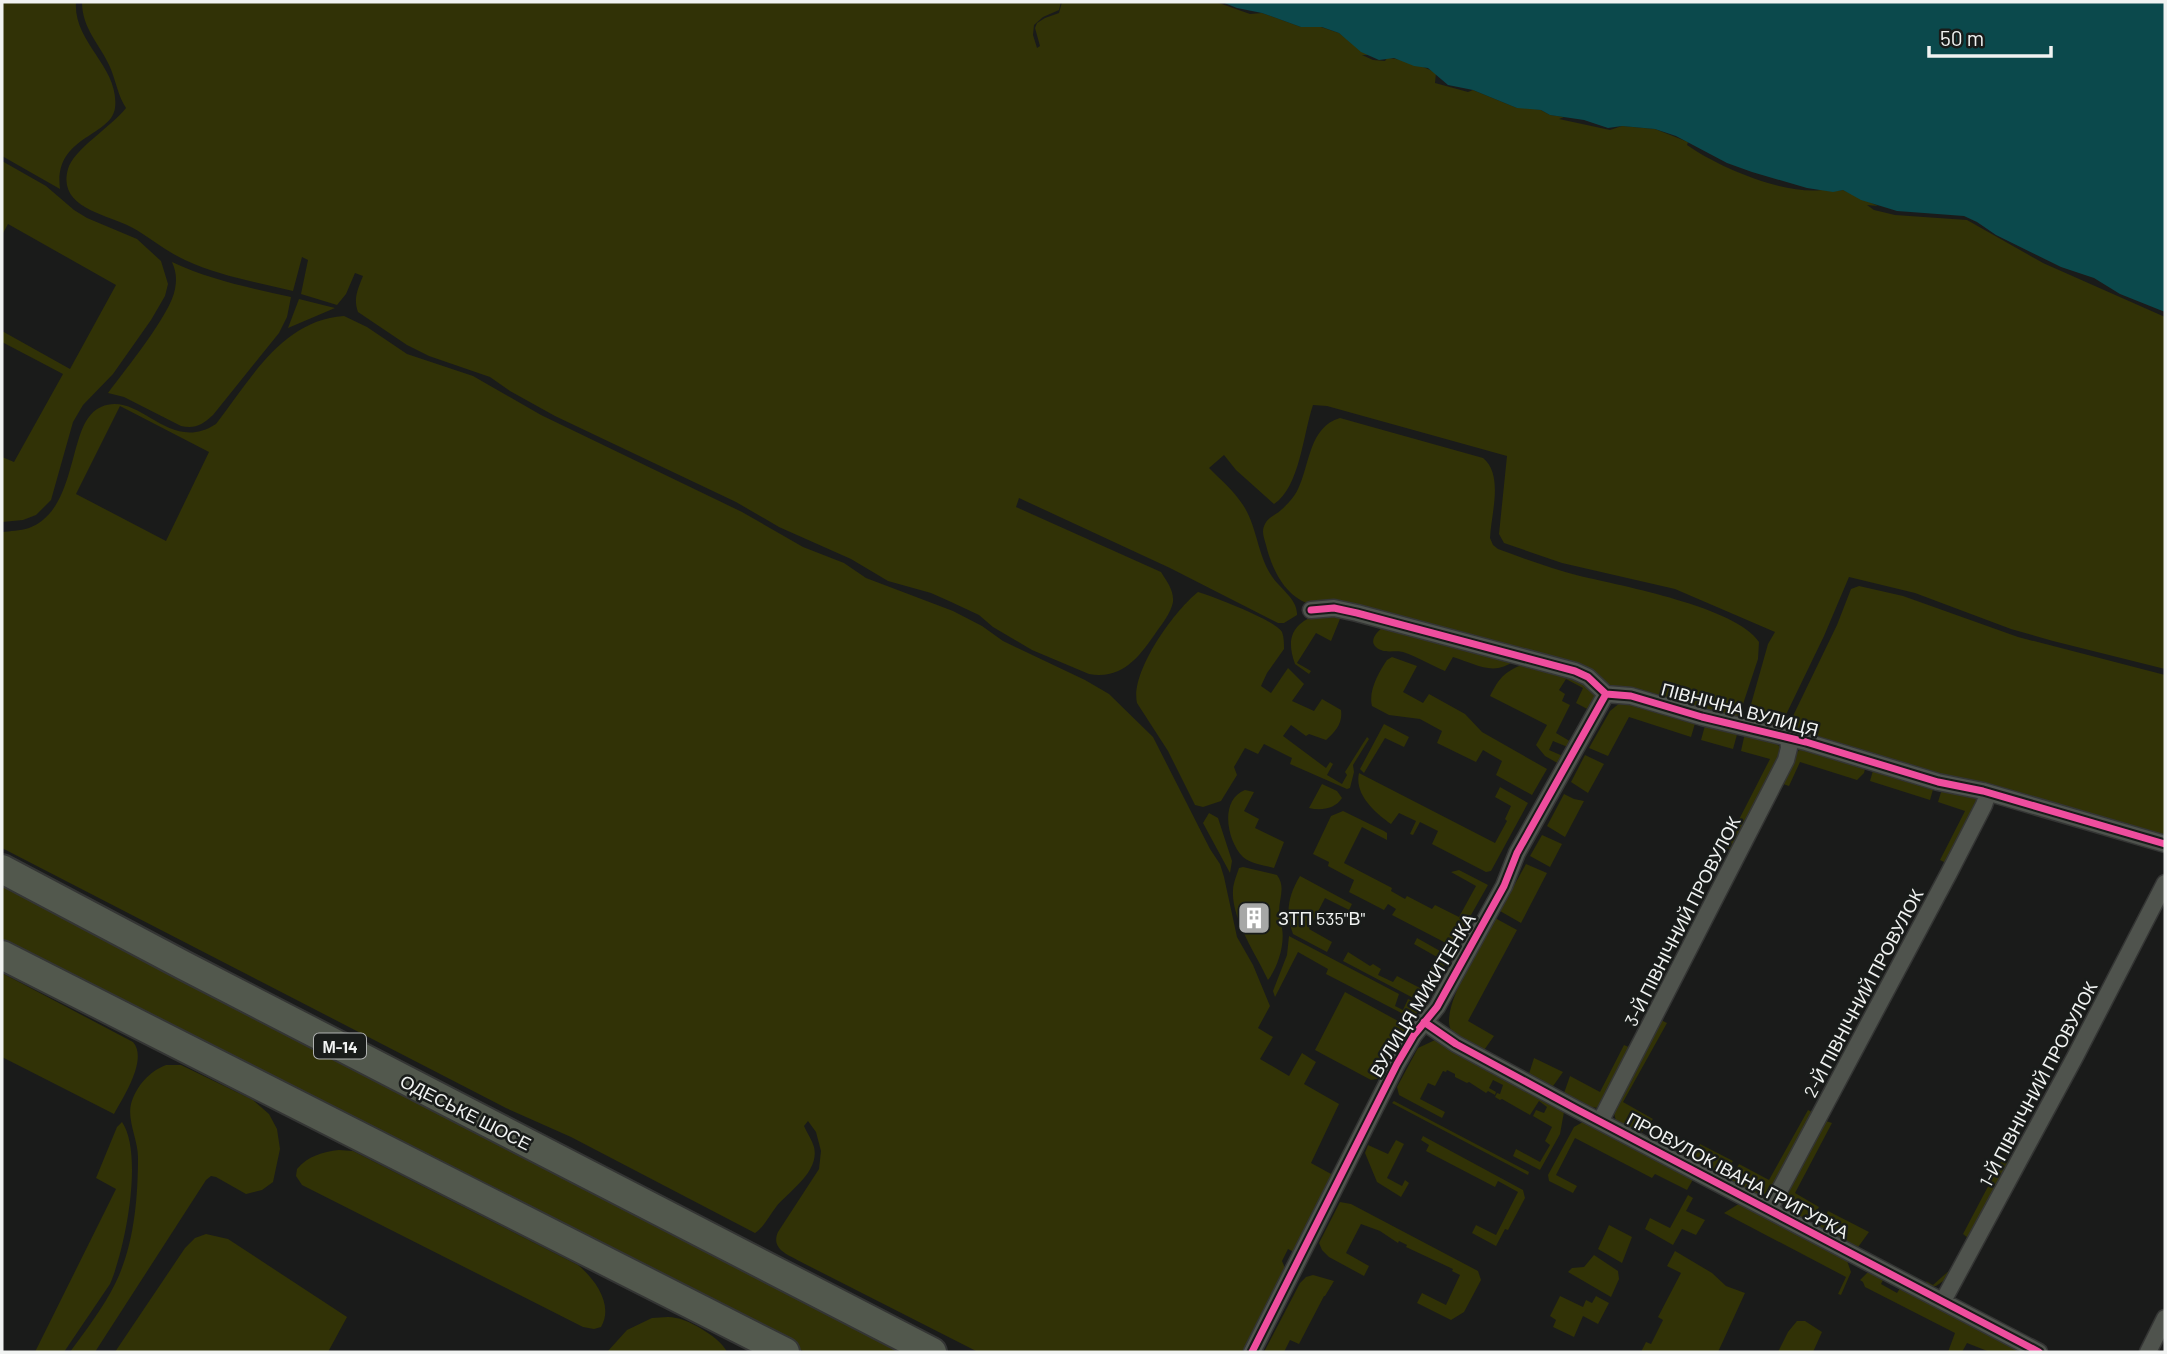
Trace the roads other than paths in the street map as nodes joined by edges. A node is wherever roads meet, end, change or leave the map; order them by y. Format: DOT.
graph roads {
  1 [pos="1311,610"];
  2 [pos="1606,694"];
  3 [pos="1787,738"];
  4 [pos="1988,793"];
  5 [pos="2165,844"];
  6 [pos="2,869"];
  7 [pos="2165,883"];
  8 [pos="2,955"];
  9 [pos="1424,1022"];
  10 [pos="1601,1120"];
  11 [pos="1769,1210"];
  12 [pos="1943,1301"];
  13 [pos="2165,1318"];
  14 [pos="785,1352"];
  15 [pos="932,1352"];
  16 [pos="1252,1352"];
  17 [pos="2039,1352"];
  18 [pos="2148,1352"];
  1 -- 2 [label="street"];
  2 -- 3 [label="street, ПІВНІЧНА ВУЛИЦЯ"];
  2 -- 9 [label="street, ВУЛИЦЯ МИКИТЕНКА"];
  3 -- 4 [label="street, ПІВНІЧНА ВУЛИЦЯ"];
  3 -- 10 [label="street, 3-Й ПІВНІЧНИЙ ПРОВУЛОК"];
  4 -- 5 [label="street, ПІВНІЧНА ВУЛИЦЯ"];
  4 -- 11 [label="street, 2-Й ПІВНІЧНИЙ ПРОВУЛОК"];
  6 -- 15 [label="highway, ОДЕСЬКЕ ШОСЕ / М-14"];
  7 -- 12 [label="street, 1-Й ПІВНІЧНИЙ ПРОВУЛОК"];
  8 -- 14 [label="highway"];
  9 -- 10 [label="street, ПРОВУЛОК ІВАНА ГРИГУРКА"];
  9 -- 16 [label="street, ВУЛИЦЯ МИКИТЕНКА"];
  10 -- 11 [label="street, ПРОВУЛОК ІВАНА ГРИГУРКА"];
  11 -- 12 [label="street, ПРОВУЛОК ІВАНА ГРИГУРКА"];
  12 -- 17 [label="street, ПРОВУЛОК ІВАНА ГРИГУРКА"];
  13 -- 18 [label="street"];
}
